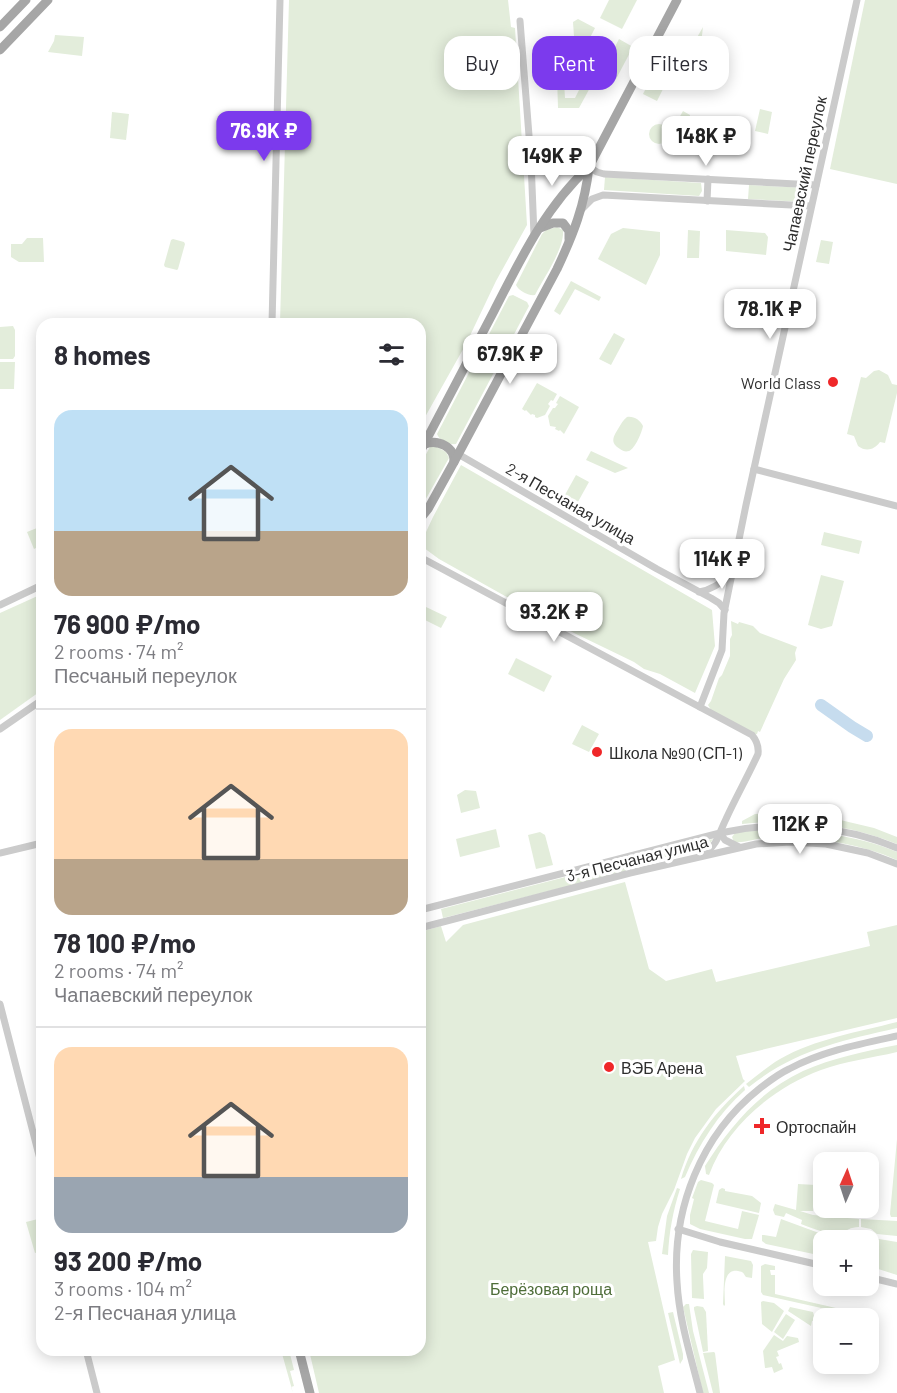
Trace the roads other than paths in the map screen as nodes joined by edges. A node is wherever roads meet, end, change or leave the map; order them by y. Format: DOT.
graph roads {
  1 [pos="26,0"];
  2 [pos="48,0"];
  3 [pos="280,0"];
  4 [pos="677,0"];
  5 [pos="857,0"];
  6 [pos="520,21"];
  7 [pos="0,27"];
  8 [pos="0,50"];
  9 [pos="589,167"];
  10 [pos="531,169"];
  11 [pos="708,179"];
  12 [pos="816,184"];
  13 [pos="707,201"];
  14 [pos="811,206"];
  15 [pos="582,209"];
  16 [pos="537,232"];
  17 [pos="569,244"];
  18 [pos="272,318"];
  19 [pos="426,440"];
  20 [pos="426,446"];
  21 [pos="456,458"];
  22 [pos="754,469"];
  23 [pos="897,506"];
  24 [pos="426,512"];
  25 [pos="426,560"];
  26 [pos="733,573"];
  27 [pos="36,588"];
  28 [pos="699,592"];
  29 [pos="0,605"];
  30 [pos="725,610"];
  31 [pos="36,704"];
  32 [pos="700,706"];
  33 [pos="0,729"];
  34 [pos="730,810"];
  35 [pos="747,828"];
  36 [pos="720,833"];
  37 [pos="36,844"];
  38 [pos="739,847"];
  39 [pos="897,848"];
  40 [pos="0,853"];
  41 [pos="704,855"];
  42 [pos="897,864"];
  43 [pos="426,908"];
  44 [pos="426,926"];
  45 [pos="0,1004"];
  46 [pos="897,1036"];
  47 [pos="36,1144"];
  48 [pos="678,1229"];
  49 [pos="813,1263"];
  50 [pos="879,1280"];
  51 [pos="897,1284"];
  52 [pos="88,1356"];
  53 [pos="301,1356"];
  54 [pos="97,1393"];
  55 [pos="310,1393"];
  56 [pos="700,1393"];
  1 -- 7 [label="main road"];
  2 -- 8 [label="main road"];
  3 -- 18 [label="street"];
  4 -- 9 [label="main road"];
  5 -- 12 [label="street, Чапаевский переулок"];
  6 -- 10 [label="street"];
  9 -- 10 [label="street"];
  9 -- 11 [label="street"];
  9 -- 15 [label="main road"];
  9 -- 16 [label="main road"];
  10 -- 16 [label="street"];
  11 -- 12 [label="street"];
  11 -- 13 [label="street"];
  12 -- 14 [label="street, Чапаевский переулок"];
  13 -- 14 [label="street"];
  13 -- 15 [label="street"];
  14 -- 22 [label="street, Чапаевский переулок"];
  15 -- 17 [label="main road"];
  16 -- 17 [label="main road"];
  16 -- 19 [label="main road"];
  17 -- 21 [label="main road"];
  20 -- 21 [label="main road"];
  21 -- 24 [label="main road"];
  21 -- 28 [label="street, 2-я Песчаная улица"];
  22 -- 23 [label="street"];
  22 -- 26 [label="street, Чапаевский переулок"];
  25 -- 32 [label="street"];
  26 -- 28 [label="street"];
  26 -- 30 [label="street, Чапаевский переулок"];
  27 -- 29 [label="street"];
  28 -- 30 [label="street, 2-я Песчаная улица"];
  30 -- 32 [label="street, Чапаевский переулок"];
  31 -- 33 [label="street"];
  32 -- 34 [label="street"];
  34 -- 35 [label="street"];
  34 -- 36 [label="street"];
  35 -- 36 [label="street, 3-я Песчаная улица"];
  35 -- 39 [label="street, 3-я Песчаная улица"];
  36 -- 38 [label="street"];
  36 -- 41 [label="street"];
  36 -- 43 [label="street, 3-я Песчаная улица"];
  37 -- 40 [label="street"];
  38 -- 41 [label="street, 3-я Песчаная улица"];
  38 -- 42 [label="street, 3-я Песчаная улица"];
  41 -- 44 [label="street, 3-я Песчаная улица"];
  45 -- 47 [label="street"];
  46 -- 48 [label="street"];
  48 -- 49 [label="street"];
  48 -- 56 [label="street"];
  50 -- 51 [label="street"];
  52 -- 54 [label="street"];
  53 -- 55 [label="main road"];
}
